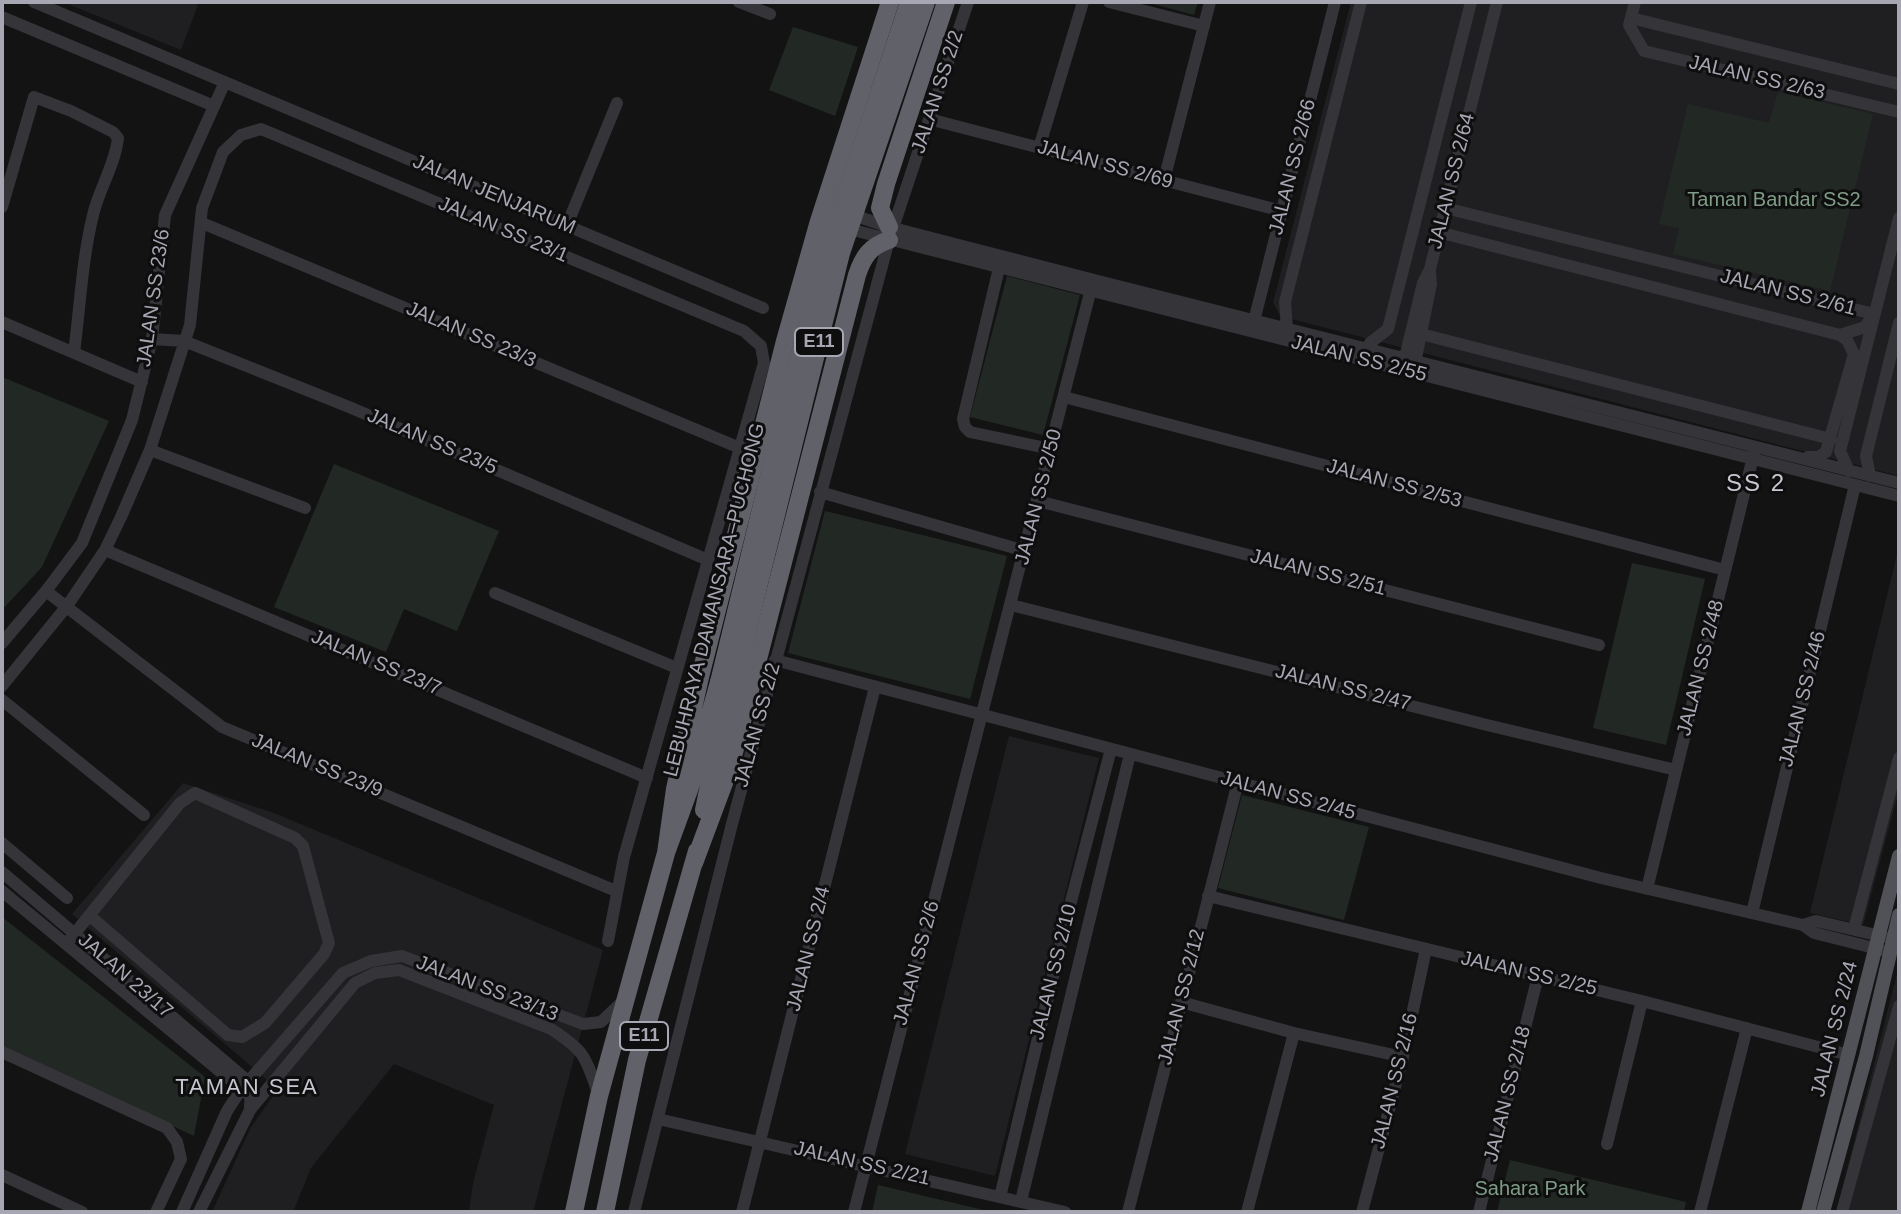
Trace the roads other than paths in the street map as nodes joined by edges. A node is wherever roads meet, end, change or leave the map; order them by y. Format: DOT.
graph roads {
  1 [pos="34,2"];
  2 [pos="739,2"];
  3 [pos="890,2"];
  4 [pos="909,2"];
  5 [pos="926,2"];
  6 [pos="946,2"];
  7 [pos="968,2"];
  8 [pos="1083,2"];
  9 [pos="1109,2"];
  10 [pos="1210,2"];
  11 [pos="1335,2"];
  12 [pos="1361,2"];
  13 [pos="1471,2"];
  14 [pos="1497,2"];
  15 [pos="1635,2"];
  16 [pos="770,14"];
  17 [pos="2,17"];
  18 [pos="1630,22"];
  19 [pos="1204,26"];
  20 [pos="225,82"];
  21 [pos="1899,84"];
  22 [pos="617,103"];
  23 [pos="214,106"];
  24 [pos="1899,112"];
  25 [pos="929,119"];
  26 [pos="1039,148"];
  27 [pos="833,177"];
  28 [pos="1164,180"];
  29 [pos="886,184"];
  30 [pos="2,207"];
  31 [pos="1445,208"];
  32 [pos="1282,211"];
  33 [pos="821,213"];
  34 [pos="1899,218"];
  35 [pos="202,223"];
  36 [pos="567,225"];
  37 [pos="891,232"];
  38 [pos="1438,232"];
  39 [pos="811,250"];
  40 [pos="862,260"];
  41 [pos="999,268"];
  42 [pos="1430,269"];
  43 [pos="1092,286"];
  44 [pos="763,308"];
  45 [pos="1874,314"];
  46 [pos="2,322"];
  47 [pos="1899,323"];
  48 [pos="1252,326"];
  49 [pos="1287,329"];
  50 [pos="1421,334"];
  51 [pos="1840,335"];
  52 [pos="152,339"];
  53 [pos="184,341"];
  54 [pos="1368,350"];
  55 [pos="74,353"];
  56 [pos="1409,365"];
  57 [pos="142,382"];
  58 [pos="1064,397"];
  59 [pos="1831,439"];
  60 [pos="740,448"];
  61 [pos="1051,449"];
  62 [pos="150,450"];
  63 [pos="1754,453"];
  64 [pos="1797,458"];
  65 [pos="1849,471"];
  66 [pos="1870,476"];
  67 [pos="1899,483"];
  68 [pos="1855,485"];
  69 [pos="820,492"];
  70 [pos="1899,496"];
  71 [pos="1038,501"];
  72 [pos="305,508"];
  73 [pos="105,550"];
  74 [pos="1025,551"];
  75 [pos="708,560"];
  76 [pos="1725,570"];
  77 [pos="46,591"];
  78 [pos="495,593"];
  79 [pos="1011,605"];
  80 [pos="67,606"];
  81 [pos="2,643"];
  82 [pos="1599,645"];
  83 [pos="775,660"];
  84 [pos="677,668"];
  85 [pos="726,685"];
  86 [pos="2,686"];
  87 [pos="875,687"];
  88 [pos="2,700"];
  89 [pos="983,715"];
  90 [pos="1111,749"];
  91 [pos="1130,754"];
  92 [pos="1899,758"];
  93 [pos="1676,770"];
  94 [pos="647,778"];
  95 [pos="1238,782"];
  96 [pos="144,815"];
  97 [pos="2,843"];
  98 [pos="666,853"];
  99 [pos="1899,856"];
  100 [pos="694,863"];
  101 [pos="2,872"];
  102 [pos="1647,889"];
  103 [pos="2,891"];
  104 [pos="616,891"];
  105 [pos="1208,896"];
  106 [pos="67,898"];
  107 [pos="1752,913"];
  108 [pos="1899,915"];
  109 [pos="90,916"];
  110 [pos="1803,925"];
  111 [pos="1854,929"];
  112 [pos="71,938"];
  113 [pos="608,941"];
  114 [pos="1885,944"];
  115 [pos="1426,949"];
  116 [pos="1538,976"];
  117 [pos="627,997"];
  118 [pos="1642,1001"];
  119 [pos="1181,1002"];
  120 [pos="1899,1006"];
  121 [pos="1747,1028"];
  122 [pos="1294,1033"];
  123 [pos="2,1052"];
  124 [pos="1849,1055"];
  125 [pos="1403,1057"];
  126 [pos="265,1062"];
  127 [pos="222,1066"];
  128 [pos="268,1087"];
  129 [pos="247,1088"];
  130 [pos="599,1096"];
  131 [pos="250,1110"];
  132 [pos="227,1111"];
  133 [pos="658,1119"];
  134 [pos="761,1140"];
  135 [pos="1607,1144"];
  136 [pos="865,1164"];
  137 [pos="2,1175"];
  138 [pos="1000,1197"];
  139 [pos="1021,1201"];
  140 [pos="1825,1209"];
  141 [pos="82,1212"];
  142 [pos="156,1212"];
  143 [pos="182,1212"];
  144 [pos="199,1212"];
  145 [pos="574,1212"];
  146 [pos="605,1212"];
  147 [pos="634,1212"];
  148 [pos="742,1212"];
  149 [pos="854,1212"];
  150 [pos="1065,1212"];
  151 [pos="1128,1212"];
  152 [pos="1247,1212"];
  153 [pos="1362,1212"];
  154 [pos="1479,1212"];
  155 [pos="1700,1212"];
  156 [pos="1808,1212"];
  157 [pos="1842,1212"];
  1 -- 20 [label="street, JALAN JENJARUM"];
  2 -- 16 [label="street"];
  3 -- 27 [label="highway"];
  4 -- 85 [label="highway, LEBUHRAYA DAMANSARA–PUCHONG / E11, bridge"];
  5 -- 85 [label="highway, LEBUHRAYA DAMANSARA–PUCHONG / E11, bridge"];
  6 -- 29 [label="highway"];
  7 -- 25 [label="street, JALAN SS 2/2"];
  8 -- 26 [label="street"];
  9 -- 19 [label="street"];
  10 -- 19 [label="street"];
  11 -- 32 [label="street, JALAN SS 2/66"];
  12 -- 49 [label="street"];
  13 -- 54 [label="street"];
  14 -- 31 [label="street, JALAN SS 2/64"];
  15 -- 18 [label="street"];
  17 -- 23 [label="street"];
  18 -- 21 [label="street, JALAN SS 2/63"];
  18 -- 24 [label="street, JALAN SS 2/63"];
  19 -- 28 [label="street"];
  20 -- 23 [label="street"];
  20 -- 36 [label="street, JALAN JENJARUM"];
  22 -- 36 [label="street"];
  23 -- 52 [label="street, JALAN SS 23/6"];
  25 -- 26 [label="street, JALAN SS 2/69"];
  25 -- 37 [label="street, JALAN SS 2/2"];
  26 -- 28 [label="street, JALAN SS 2/69"];
  27 -- 29 [label="highway"];
  27 -- 33 [label="highway"];
  28 -- 32 [label="street, JALAN SS 2/69"];
  29 -- 37 [label="highway"];
  30 -- 55 [label="street"];
  31 -- 38 [label="street, JALAN SS 2/64"];
  31 -- 45 [label="street, JALAN SS 2/61"];
  32 -- 48 [label="street, JALAN SS 2/66"];
  33 -- 37 [label="street, JALAN SS 2/55"];
  33 -- 39 [label="highway"];
  34 -- 45 [label="street"];
  35 -- 53 [label="street"];
  35 -- 60 [label="street, JALAN SS 23/3"];
  35 -- 60 [label="street, JALAN SS 23/1"];
  36 -- 44 [label="street, JALAN JENJARUM"];
  37 -- 40 [label="highway"];
  37 -- 41 [label="street, JALAN SS 2/55"];
  37 -- 43 [label="street, JALAN SS 2/55"];
  37 -- 69 [label="street, JALAN SS 2/2"];
  38 -- 42 [label="street, JALAN SS 2/64"];
  38 -- 51 [label="street, JALAN SS 2/61"];
  39 -- 40 [label="highway"];
  39 -- 98 [label="highway"];
  40 -- 100 [label="highway"];
  41 -- 43 [label="street, JALAN SS 2/55"];
  41 -- 61 [label="street"];
  42 -- 50 [label="street"];
  42 -- 56 [label="street, JALAN SS 2/64"];
  43 -- 48 [label="street, JALAN SS 2/55"];
  43 -- 58 [label="street, JALAN SS 2/50"];
  45 -- 51 [label="street, JALAN SS 2/61"];
  45 -- 65 [label="street"];
  46 -- 55 [label="street"];
  47 -- 66 [label="street"];
  48 -- 49 [label="street, JALAN SS 2/55"];
  48 -- 56 [label="street, JALAN SS 2/55"];
  49 -- 54 [label="street, JALAN SS 2/55"];
  50 -- 56 [label="street"];
  50 -- 59 [label="street"];
  51 -- 59 [label="street"];
  52 -- 53 [label="street, JALAN SS 23/5"];
  52 -- 57 [label="street, JALAN SS 23/6"];
  53 -- 62 [label="street"];
  53 -- 75 [label="street, JALAN SS 23/5"];
  54 -- 56 [label="street, JALAN SS 2/55"];
  55 -- 57 [label="street"];
  56 -- 63 [label="street, JALAN SS 2/55"];
  57 -- 77 [label="street, JALAN SS 23/6"];
  58 -- 61 [label="street, JALAN SS 2/50"];
  58 -- 76 [label="street, JALAN SS 2/53"];
  59 -- 64 [label="street"];
  60 -- 75 [label="street"];
  61 -- 71 [label="street, JALAN SS 2/50"];
  62 -- 72 [label="street"];
  62 -- 73 [label="street"];
  63 -- 64 [label="street, JALAN SS 2/55"];
  63 -- 68 [label="street, JALAN SS 2/55"];
  63 -- 76 [label="street, JALAN SS 2/48"];
  64 -- 65 [label="street, JALAN SS 2/55"];
  65 -- 66 [label="street, JALAN SS 2/55"];
  66 -- 67 [label="street, JALAN SS 2/55"];
  68 -- 70 [label="street, JALAN SS 2/55"];
  68 -- 107 [label="street, JALAN SS 2/46"];
  69 -- 74 [label="street"];
  69 -- 83 [label="street, JALAN SS 2/2"];
  71 -- 74 [label="street, JALAN SS 2/50"];
  71 -- 82 [label="street, JALAN SS 2/51"];
  73 -- 80 [label="street"];
  73 -- 94 [label="street, JALAN SS 23/7"];
  74 -- 79 [label="street, JALAN SS 2/50"];
  75 -- 84 [label="street"];
  76 -- 93 [label="street, JALAN SS 2/48"];
  77 -- 80 [label="street, JALAN SS 23/9"];
  77 -- 81 [label="street, JALAN SS 23/6"];
  78 -- 84 [label="street"];
  79 -- 89 [label="street, JALAN SS 2/50"];
  79 -- 93 [label="street, JALAN SS 2/47"];
  80 -- 86 [label="street"];
  80 -- 104 [label="street, JALAN SS 23/9"];
  83 -- 87 [label="street, JALAN SS 2/45"];
  83 -- 133 [label="street, JALAN SS 2/2"];
  84 -- 94 [label="street"];
  85 -- 98 [label="highway, LEBUHRAYA DAMANSARA–PUCHONG / E11"];
  85 -- 100 [label="highway, LEBUHRAYA DAMANSARA–PUCHONG / E11"];
  87 -- 89 [label="street, JALAN SS 2/45"];
  87 -- 134 [label="street, JALAN SS 2/4"];
  88 -- 96 [label="street"];
  89 -- 90 [label="street, JALAN SS 2/45"];
  89 -- 136 [label="street, JALAN SS 2/6"];
  90 -- 91 [label="street, JALAN SS 2/45"];
  90 -- 138 [label="street, JALAN SS 2/10"];
  91 -- 95 [label="street, JALAN SS 2/45"];
  91 -- 139 [label="street, JALAN SS 2/10"];
  92 -- 111 [label="street"];
  93 -- 102 [label="street, JALAN SS 2/48"];
  94 -- 104 [label="street"];
  95 -- 102 [label="street, JALAN SS 2/45"];
  95 -- 105 [label="street, JALAN SS 2/12"];
  97 -- 106 [label="street"];
  98 -- 117 [label="highway, LEBUHRAYA DAMANSARA–PUCHONG / E11"];
  99 -- 114 [label="main road, JALAN SS 2/24"];
  100 -- 146 [label="highway, LEBUHRAYA DAMANSARA–PUCHONG / E11"];
  101 -- 112 [label="street, JALAN 23/17"];
  102 -- 107 [label="street, JALAN SS 2/45"];
  103 -- 112 [label="street, JALAN 23/17"];
  104 -- 113 [label="street"];
  105 -- 115 [label="street, JALAN SS 2/25"];
  105 -- 119 [label="street, JALAN SS 2/12"];
  107 -- 110 [label="street, JALAN SS 2/45"];
  108 -- 114 [label="main road, JALAN SS 2/24"];
  109 -- 109 [label="street"];
  109 -- 112 [label="street"];
  110 -- 111 [label="street, JALAN SS 2/45"];
  110 -- 114 [label="street, JALAN SS 2/45"];
  111 -- 114 [label="street, JALAN SS 2/45"];
  112 -- 127 [label="street, JALAN 23/17"];
  114 -- 124 [label="main road, JALAN SS 2/24"];
  114 -- 140 [label="main road, JALAN SS 2/24"];
  115 -- 116 [label="street, JALAN SS 2/25"];
  115 -- 125 [label="street, JALAN SS 2/16"];
  116 -- 118 [label="street, JALAN SS 2/25"];
  116 -- 154 [label="street, JALAN SS 2/18"];
  117 -- 126 [label="street, JALAN SS 23/13"];
  117 -- 130 [label="highway, LEBUHRAYA DAMANSARA–PUCHONG / E11"];
  118 -- 121 [label="street, JALAN SS 2/25"];
  118 -- 135 [label="street"];
  119 -- 122 [label="street"];
  119 -- 151 [label="street, JALAN SS 2/12"];
  120 -- 157 [label="street"];
  121 -- 124 [label="street, JALAN SS 2/25"];
  121 -- 155 [label="street"];
  122 -- 125 [label="street"];
  122 -- 152 [label="street"];
  123 -- 142 [label="street"];
  124 -- 156 [label="main road, JALAN SS 2/24"];
  125 -- 153 [label="street, JALAN SS 2/16"];
  126 -- 127 [label="street"];
  126 -- 129 [label="street, JALAN SS 23/13"];
  127 -- 129 [label="street, JALAN 23/17"];
  127 -- 132 [label="street"];
  128 -- 129 [label="street"];
  128 -- 130 [label="street, JALAN SS 23/13"];
  128 -- 131 [label="street, JALAN SS 23/13"];
  129 -- 131 [label="street"];
  129 -- 132 [label="street, JALAN SS 23/13"];
  130 -- 145 [label="highway, LEBUHRAYA DAMANSARA–PUCHONG / E11"];
  131 -- 144 [label="street, JALAN SS 23/13"];
  132 -- 143 [label="street, JALAN SS 23/13"];
  133 -- 134 [label="street, JALAN SS 2/21"];
  133 -- 147 [label="street, JALAN SS 2/2"];
  134 -- 136 [label="street, JALAN SS 2/21"];
  134 -- 148 [label="street, JALAN SS 2/4"];
  136 -- 138 [label="street, JALAN SS 2/21"];
  136 -- 149 [label="street, JALAN SS 2/6"];
  137 -- 141 [label="street"];
  138 -- 139 [label="street, JALAN SS 2/21"];
  139 -- 150 [label="street, JALAN SS 2/21"];
}
